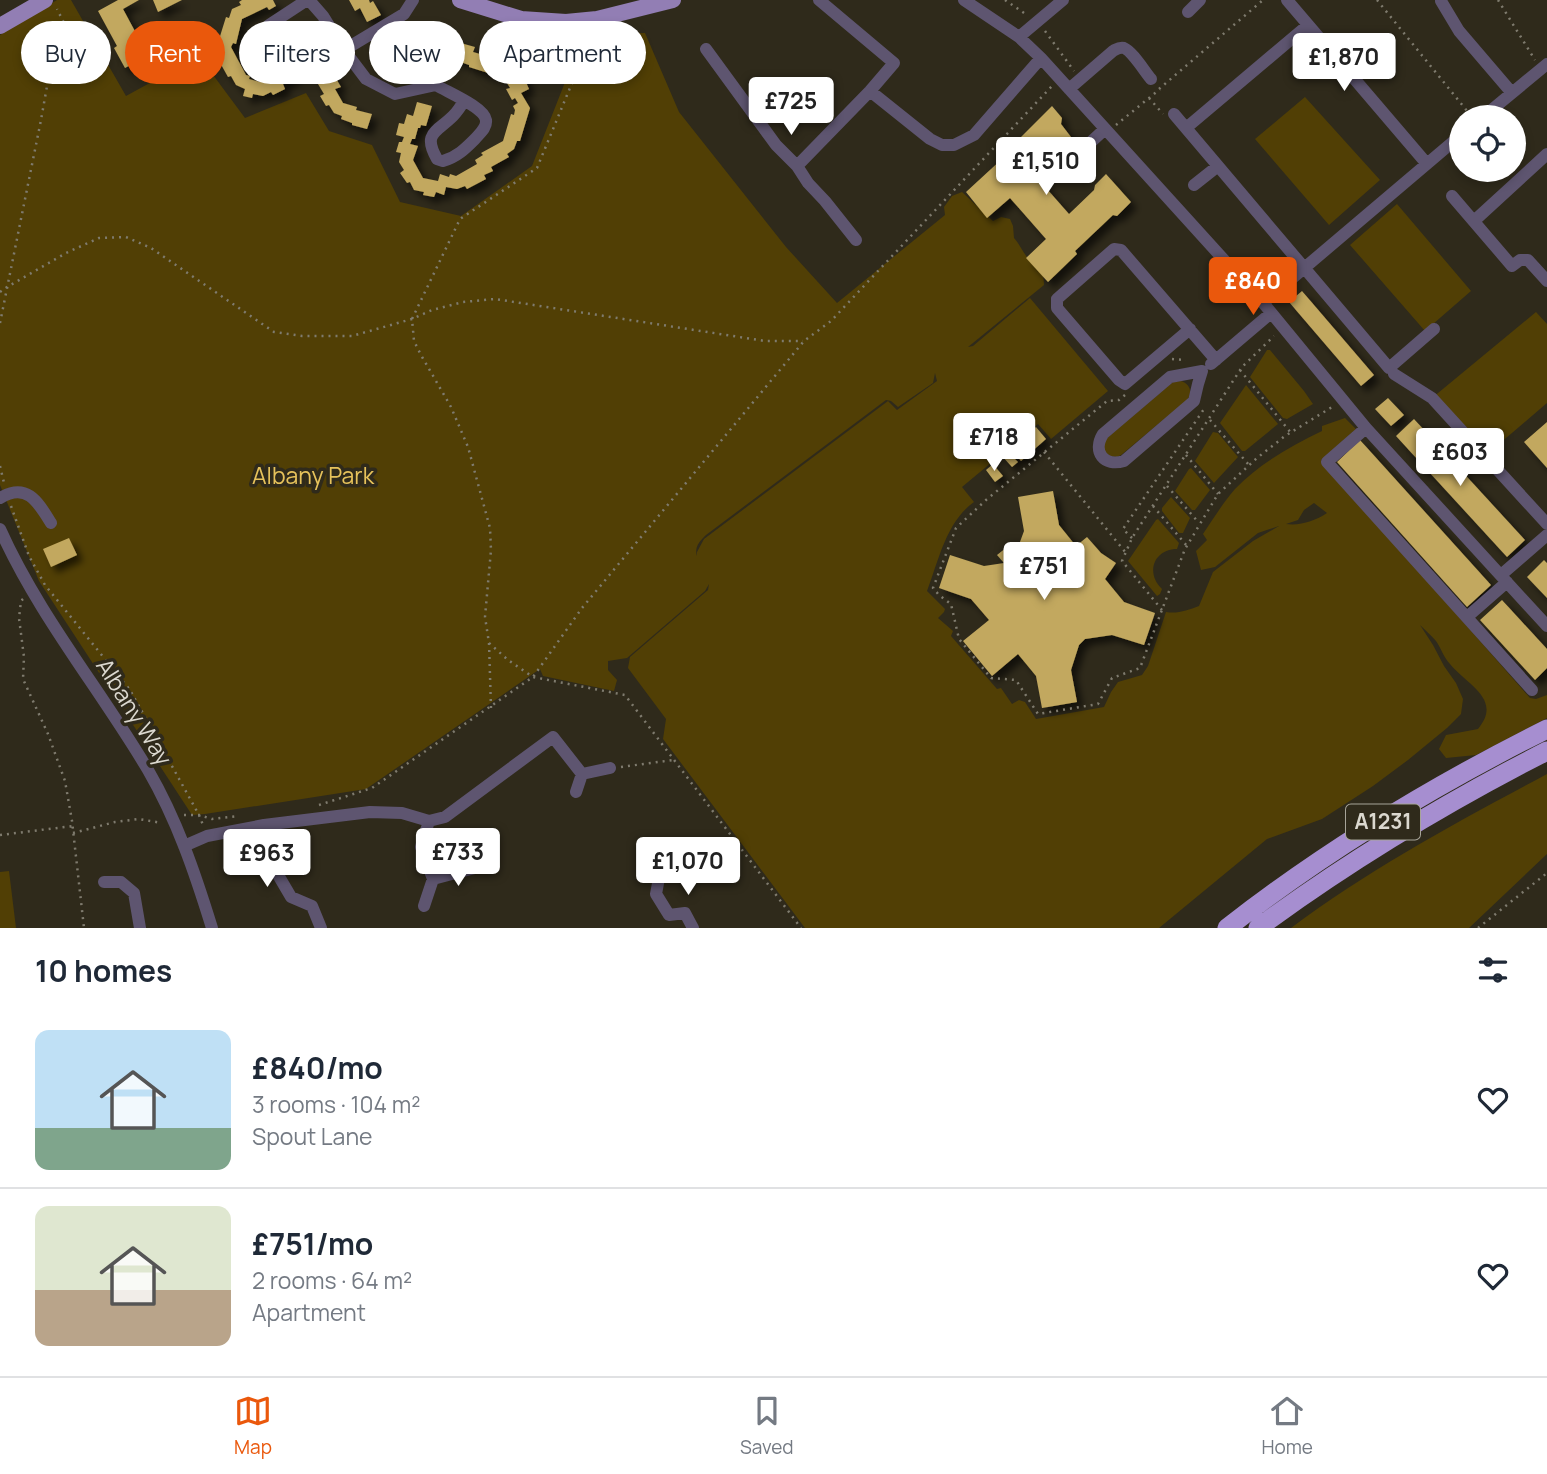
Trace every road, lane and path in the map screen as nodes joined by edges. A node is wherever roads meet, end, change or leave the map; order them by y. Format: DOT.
graph roads {
  1 [pos="45,0"];
  2 [pos="52,0"];
  3 [pos="308,0"];
  4 [pos="413,0"];
  5 [pos="460,0"];
  6 [pos="673,0"];
  7 [pos="819,0"];
  8 [pos="964,0"];
  9 [pos="1005,0"];
  10 [pos="1063,0"];
  11 [pos="1200,0"];
  12 [pos="1263,0"];
  13 [pos="1287,0"];
  14 [pos="1377,0"];
  15 [pos="1499,0"];
  16 [pos="1441,1"];
  17 [pos="503,7"];
  18 [pos="1188,12"];
  19 [pos="276,21"];
  20 [pos="326,21"];
  21 [pos="1038,22"];
  22 [pos="1308,25"];
  23 [pos="0,26"];
  24 [pos="1019,37"];
  25 [pos="355,43"];
  26 [pos="706,49"];
  27 [pos="1041,58"];
  28 [pos="355,64"];
  29 [pos="1544,67"];
  30 [pos="1059,79"];
  31 [pos="1080,79"];
  32 [pos="1151,79"];
  33 [pos="572,84"];
  34 [pos="1069,89"];
  35 [pos="870,91"];
  36 [pos="1512,93"];
  37 [pos="464,101"];
  38 [pos="1462,105"];
  39 [pos="1498,105"];
  40 [pos="1174,114"];
  41 [pos="1186,128"];
  42 [pos="1106,130"];
  43 [pos="1449,145"];
  44 [pos="1547,154"];
  45 [pos="1427,164"];
  46 [pos="797,166"];
  47 [pos="1218,166"];
  48 [pos="1054,177"];
  49 [pos="1194,185"];
  50 [pos="1452,196"];
  51 [pos="1474,221"];
  52 [pos="856,240"];
  53 [pos="1304,268"];
  54 [pos="1547,281"];
  55 [pos="7,287"];
  56 [pos="0,292"];
  57 [pos="1267,308"];
  58 [pos="412,319"];
  59 [pos="0,323"];
  60 [pos="1285,328"];
  61 [pos="1190,329"];
  62 [pos="1434,329"];
  63 [pos="804,341"];
  64 [pos="1168,360"];
  65 [pos="1216,360"];
  66 [pos="1240,370"];
  67 [pos="1202,371"];
  68 [pos="1394,374"];
  69 [pos="1129,391"];
  70 [pos="1343,400"];
  71 [pos="1207,403"];
  72 [pos="1209,418"];
  73 [pos="1366,428"];
  74 [pos="1291,433"];
  75 [pos="1044,452"];
  76 [pos="1185,455"];
  77 [pos="1249,465"];
  78 [pos="0,466"];
  79 [pos="1166,485"];
  80 [pos="1218,494"];
  81 [pos="4,496"];
  82 [pos="1153,506"];
  83 [pos="51,523"];
  84 [pos="1199,523"];
  85 [pos="1547,524"];
  86 [pos="0,530"];
  87 [pos="1547,535"];
  88 [pos="1132,538"];
  89 [pos="1186,546"];
  90 [pos="1126,553"];
  91 [pos="1504,579"];
  92 [pos="44,585"];
  93 [pos="32,593"];
  94 [pos="1162,610"];
  95 [pos="1467,617"];
  96 [pos="1547,626"];
  97 [pos="489,643"];
  98 [pos="533,677"];
  99 [pos="1532,690"];
  100 [pos="491,708"];
  101 [pos="1547,729"];
  102 [pos="1547,751"];
  103 [pos="674,760"];
  104 [pos="610,768"];
  105 [pos="582,774"];
  106 [pos="576,792"];
  107 [pos="317,805"];
  108 [pos="200,815"];
  109 [pos="239,816"];
  110 [pos="173,820"];
  111 [pos="429,821"];
  112 [pos="264,825"];
  113 [pos="73,826"];
  114 [pos="73,833"];
  115 [pos="0,835"];
  116 [pos="184,846"];
  117 [pos="486,865"];
  118 [pos="673,868"];
  119 [pos="1547,873"];
  120 [pos="433,879"];
  121 [pos="104,882"];
  122 [pos="424,906"];
  123 [pos="84,928"];
  124 [pos="139,928"];
  125 [pos="212,928"];
  126 [pos="321,928"];
  127 [pos="693,928"];
  128 [pos="802,928"];
  129 [pos="1227,928"];
  130 [pos="1258,928"];
  131 [pos="1478,928"];
  1 -- 23 [label="main road"];
  2 -- 55 [label="path"];
  3 -- 19 [label="street"];
  3 -- 20 [label="street"];
  4 -- 25 [label="street"];
  5 -- 17 [label="main road"];
  6 -- 17 [label="main road"];
  7 -- 35 [label="street"];
  8 -- 24 [label="street"];
  9 -- 21 [label="path"];
  10 -- 21 [label="street"];
  11 -- 18 [label="street"];
  12 -- 42 [label="path"];
  13 -- 22 [label="street"];
  14 -- 38 [label="path"];
  15 -- 29 [label="path"];
  16 -- 36 [label="street"];
  21 -- 24 [label="street"];
  21 -- 31 [label="path"];
  22 -- 41 [label="street"];
  22 -- 45 [label="street"];
  24 -- 27 [label="street"];
  26 -- 46 [label="street"];
  27 -- 30 [label="street"];
  27 -- 35 [label="street"];
  28 -- 37 [label="street"];
  29 -- 36 [label="street"];
  30 -- 34 [label="street"];
  30 -- 63 [label="path"];
  31 -- 32 [label="street"];
  31 -- 34 [label="street"];
  33 -- 58 [label="path"];
  34 -- 42 [label="street"];
  35 -- 46 [label="street"];
  36 -- 39 [label="street"];
  37 -- 37 [label="street"];
  40 -- 41 [label="street"];
  41 -- 47 [label="street"];
  42 -- 48 [label="street"];
  42 -- 57 [label="street"];
  43 -- 45 [label="street"];
  44 -- 51 [label="street"];
  45 -- 53 [label="street"];
  46 -- 52 [label="street"];
  47 -- 49 [label="street"];
  47 -- 53 [label="street"];
  50 -- 51 [label="street"];
  51 -- 54 [label="street"];
  53 -- 57 [label="street"];
  53 -- 62 [label="street"];
  55 -- 56 [label="path"];
  55 -- 58 [label="path"];
  55 -- 59 [label="path"];
  57 -- 60 [label="street"];
  57 -- 65 [label="street"];
  58 -- 63 [label="path"];
  58 -- 97 [label="path"];
  60 -- 66 [label="path"];
  60 -- 70 [label="street"];
  61 -- 61 [label="street"];
  61 -- 65 [label="street"];
  63 -- 98 [label="path"];
  64 -- 67 [label="path"];
  65 -- 67 [label="street"];
  66 -- 72 [label="path"];
  66 -- 74 [label="path"];
  67 -- 67 [label="street"];
  68 -- 85 [label="street"];
  69 -- 75 [label="path"];
  70 -- 73 [label="street"];
  70 -- 74 [label="path"];
  71 -- 88 [label="path"];
  72 -- 76 [label="path"];
  72 -- 77 [label="path"];
  73 -- 91 [label="street"];
  73 -- 95 [label="street"];
  74 -- 77 [label="path"];
  75 -- 90 [label="path"];
  75 -- 94 [label="path"];
  76 -- 79 [label="path"];
  76 -- 80 [label="path"];
  77 -- 80 [label="path"];
  78 -- 81 [label="path"];
  79 -- 82 [label="path"];
  79 -- 84 [label="path"];
  80 -- 84 [label="path"];
  81 -- 83 [label="street"];
  81 -- 92 [label="path"];
  82 -- 88 [label="path"];
  82 -- 89 [label="path"];
  84 -- 89 [label="path"];
  86 -- 93 [label="street, Albany Way"];
  87 -- 91 [label="street"];
  88 -- 90 [label="path"];
  89 -- 94 [label="path"];
  90 -- 94 [label="path"];
  91 -- 95 [label="street"];
  91 -- 96 [label="street"];
  92 -- 93 [label="path"];
  92 -- 108 [label="path"];
  93 -- 110 [label="street, Albany Way"];
  93 -- 113 [label="path"];
  95 -- 99 [label="street"];
  97 -- 98 [label="path"];
  97 -- 100 [label="path"];
  98 -- 100 [label="path"];
  98 -- 103 [label="path"];
  100 -- 107 [label="path"];
  101 -- 129 [label="highway, A1231"];
  102 -- 130 [label="highway, A1231"];
  103 -- 104 [label="path"];
  103 -- 128 [label="path"];
  104 -- 105 [label="street"];
  105 -- 106 [label="street"];
  105 -- 111 [label="street"];
  108 -- 109 [label="path"];
  108 -- 110 [label="path"];
  110 -- 114 [label="path"];
  110 -- 116 [label="street, Albany Way"];
  111 -- 112 [label="street"];
  111 -- 120 [label="street"];
  112 -- 116 [label="street"];
  112 -- 126 [label="street"];
  113 -- 114 [label="path"];
  113 -- 115 [label="path"];
  114 -- 123 [label="path"];
  116 -- 125 [label="street, Albany Way"];
  117 -- 120 [label="street"];
  118 -- 127 [label="street"];
  119 -- 131 [label="path"];
  120 -- 122 [label="street"];
  121 -- 124 [label="street"];
}
